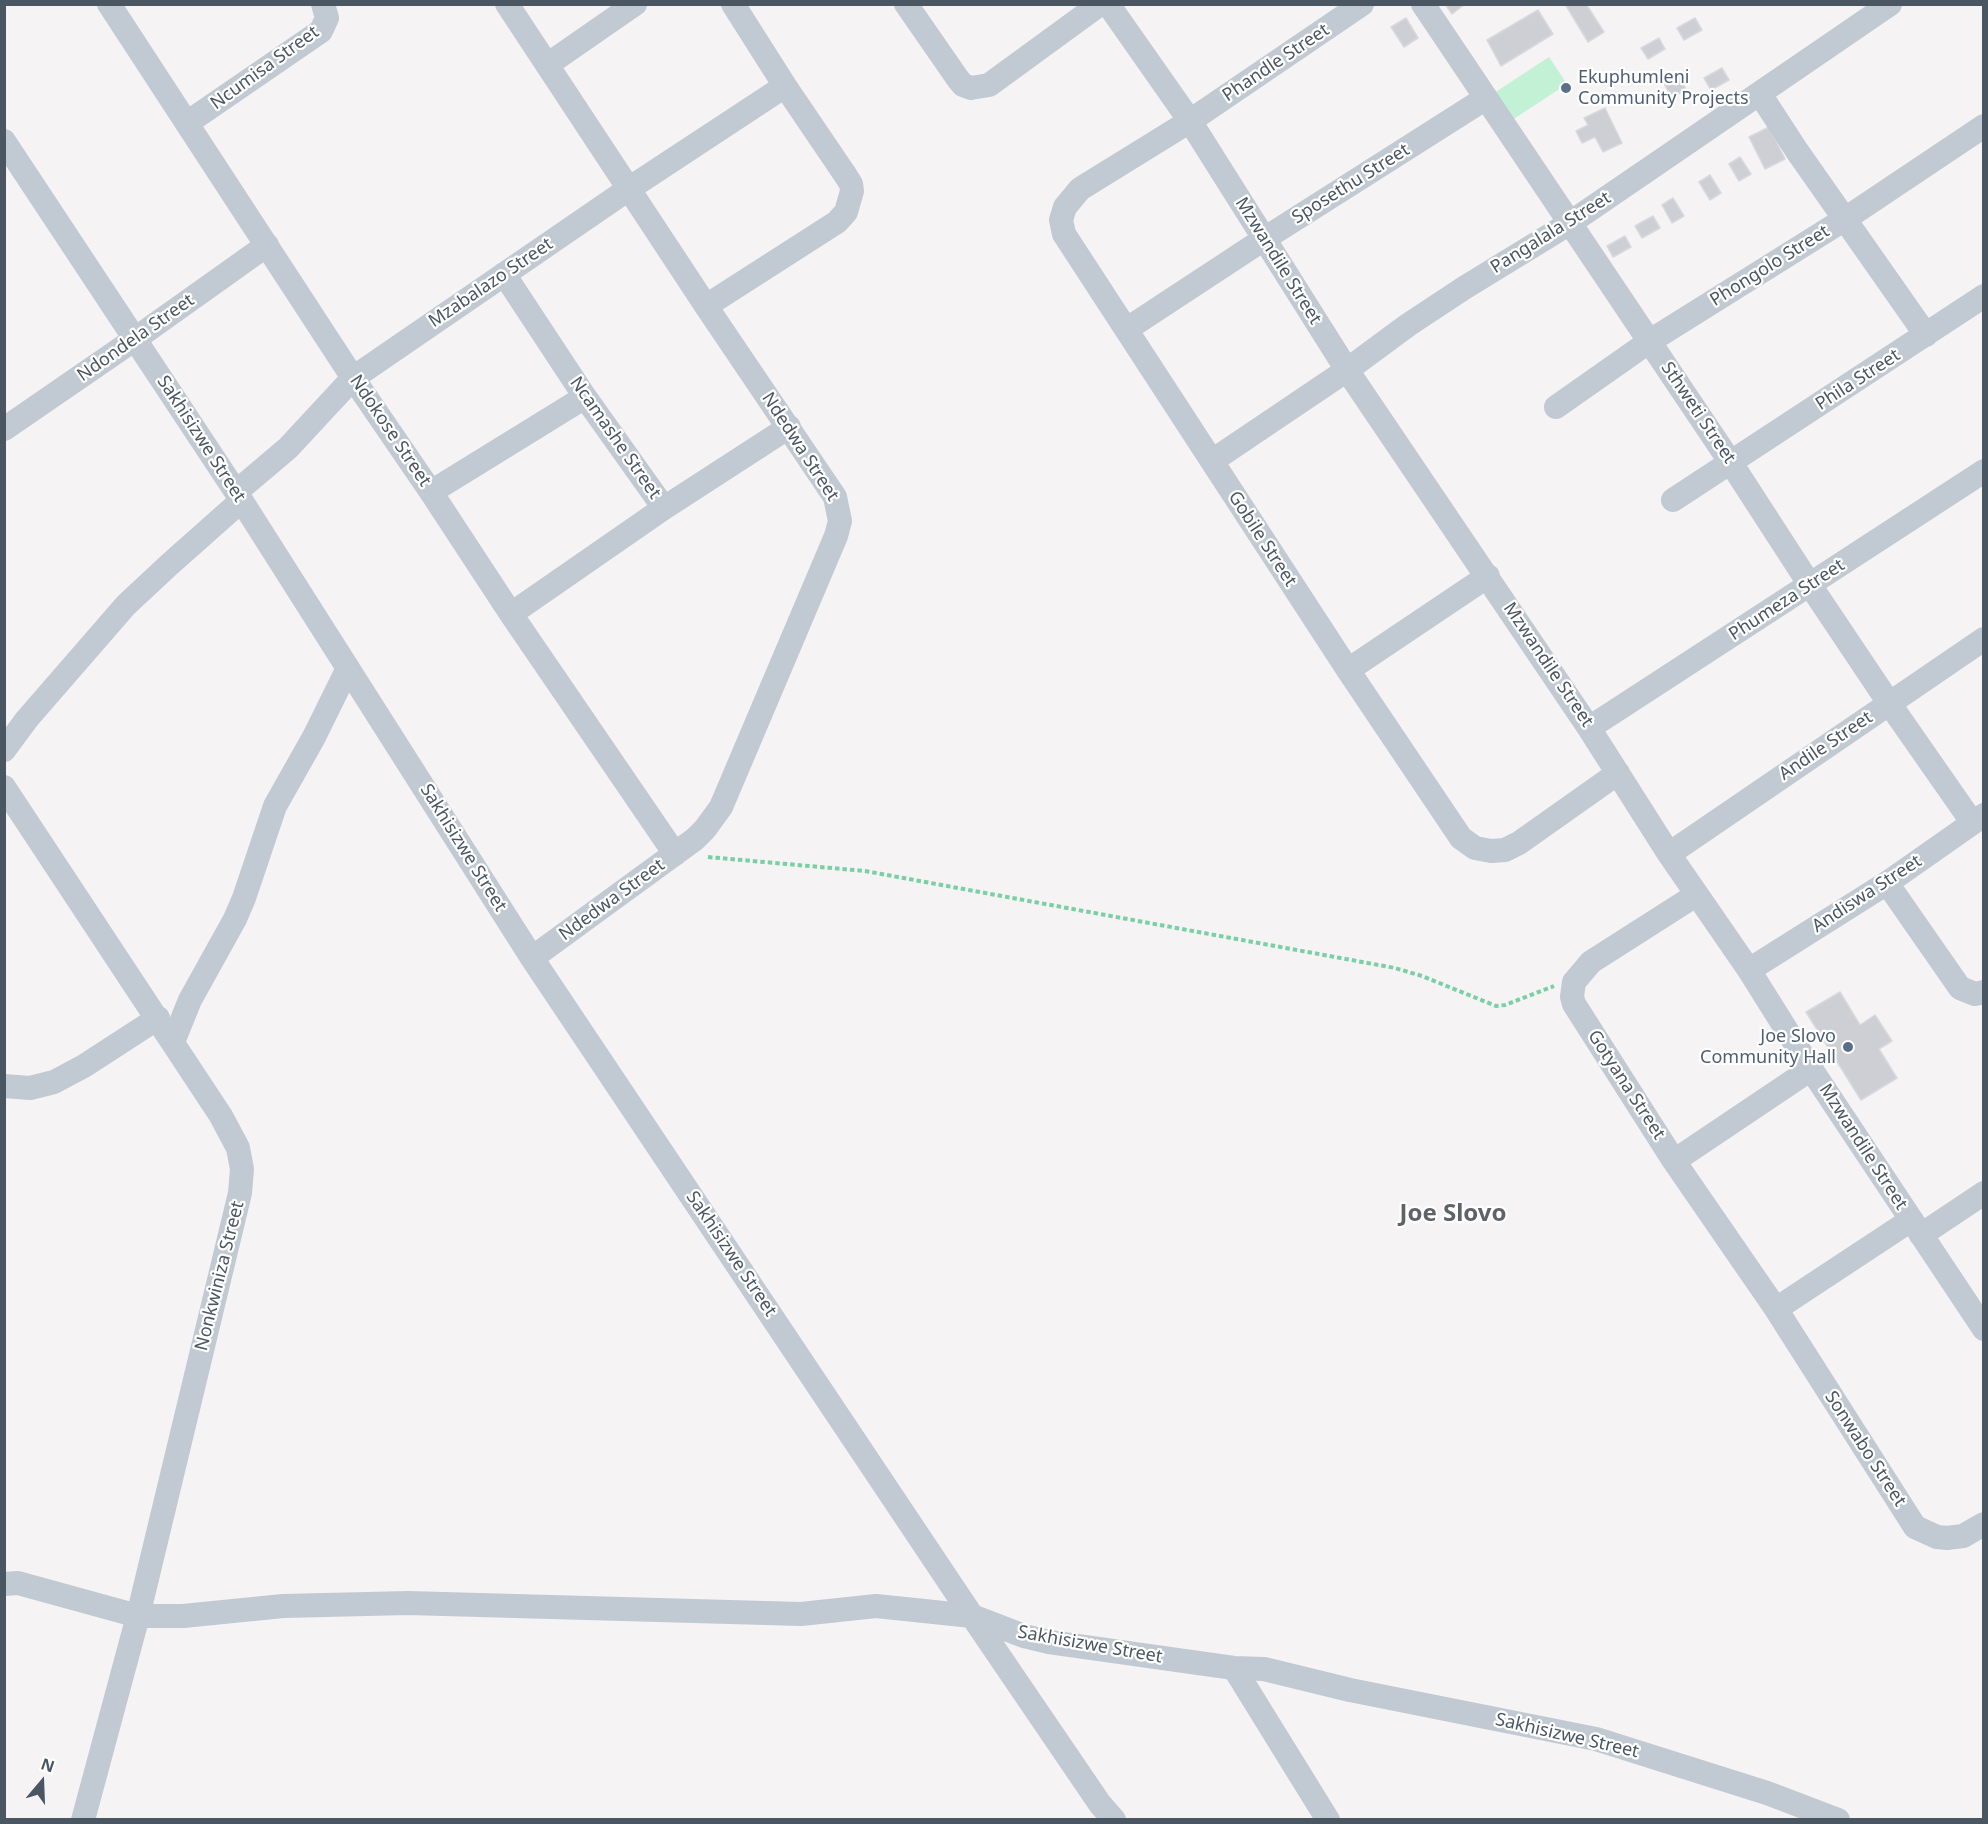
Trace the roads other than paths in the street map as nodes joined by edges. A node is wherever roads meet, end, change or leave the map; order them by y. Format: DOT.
graph roads {
  1 [pos="109,4"];
  2 [pos="323,4"];
  3 [pos="507,4"];
  4 [pos="635,4"];
  5 [pos="733,4"];
  6 [pos="906,4"];
  7 [pos="1100,4"];
  8 [pos="1108,4"];
  9 [pos="1362,4"];
  10 [pos="1423,4"];
  11 [pos="1890,4"];
  12 [pos="547,65"];
  13 [pos="785,86"];
  14 [pos="1760,94"];
  15 [pos="1486,99"];
  16 [pos="1190,121"];
  17 [pos="187,123"];
  18 [pos="1983,126"];
  19 [pos="4,141"];
  20 [pos="630,188"];
  21 [pos="1845,219"];
  22 [pos="1570,224"];
  23 [pos="1264,239"];
  24 [pos="267,245"];
  25 [pos="504,274"];
  26 [pos="1983,296"];
  27 [pos="706,306"];
  28 [pos="1127,329"];
  29 [pos="1926,335"];
  30 [pos="135,339"];
  31 [pos="1650,341"];
  32 [pos="1347,370"];
  33 [pos="353,378"];
  34 [pos="585,397"];
  35 [pos="1556,407"];
  36 [pos="789,426"];
  37 [pos="4,429"];
  38 [pos="1212,461"];
  39 [pos="1731,463"];
  40 [pos="1983,471"];
  41 [pos="431,492"];
  42 [pos="239,496"];
  43 [pos="1673,500"];
  44 [pos="664,508"];
  45 [pos="1488,576"];
  46 [pos="1810,585"];
  47 [pos="511,614"];
  48 [pos="1983,639"];
  49 [pos="348,668"];
  50 [pos="1348,670"];
  51 [pos="1889,703"];
  52 [pos="1589,728"];
  53 [pos="4,750"];
  54 [pos="1618,774"];
  55 [pos="4,787"];
  56 [pos="1978,818"];
  57 [pos="675,854"];
  58 [pos="1669,854"];
  59 [pos="1887,883"];
  60 [pos="1696,895"];
  61 [pos="532,958"];
  62 [pos="1749,970"];
  63 [pos="1983,992"];
  64 [pos="158,1018"];
  65 [pos="173,1042"];
  66 [pos="1811,1069"];
  67 [pos="4,1086"];
  68 [pos="1674,1161"];
  69 [pos="1983,1193"];
  70 [pos="1916,1227"];
  71 [pos="1776,1309"];
  72 [pos="1983,1329"];
  73 [pos="1983,1524"];
  74 [pos="4,1584"];
  75 [pos="138,1616"];
  76 [pos="972,1616"];
  77 [pos="1234,1668"];
  78 [pos="83,1820"];
  79 [pos="1114,1820"];
  80 [pos="1328,1820"];
  81 [pos="1838,1820"];
  1 -- 17 [label="street, Ndokose Street"];
  2 -- 17 [label="street, Ncumisa Street"];
  3 -- 12 [label="street, Ndedwa Street"];
  4 -- 12 [label="street"];
  5 -- 13 [label="street"];
  6 -- 7 [label="street"];
  8 -- 16 [label="street, Mzwandile Street"];
  9 -- 16 [label="street, Phandle Street"];
  10 -- 15 [label="street, Sthweti Street"];
  11 -- 14 [label="street, Pangalala Street"];
  12 -- 20 [label="street, Ndedwa Street"];
  13 -- 20 [label="street, Mzabalazo Street"];
  13 -- 27 [label="street"];
  14 -- 21 [label="street"];
  14 -- 22 [label="street, Pangalala Street"];
  15 -- 22 [label="street, Sthweti Street"];
  15 -- 23 [label="street, Sposethu Street"];
  16 -- 23 [label="street, Mzwandile Street"];
  16 -- 28 [label="street, Gobile Street"];
  17 -- 24 [label="street, Ndokose Street"];
  18 -- 21 [label="street, Phongolo Street"];
  19 -- 30 [label="street, Sakhisizwe Street"];
  20 -- 25 [label="street, Mzabalazo Street"];
  20 -- 27 [label="street, Ndedwa Street"];
  21 -- 29 [label="street"];
  21 -- 31 [label="street, Phongolo Street"];
  22 -- 31 [label="street, Sthweti Street"];
  22 -- 32 [label="street, Pangalala Street"];
  23 -- 28 [label="street, Sposethu Street"];
  23 -- 32 [label="street, Mzwandile Street"];
  24 -- 30 [label="street, Ndondela Street"];
  24 -- 33 [label="street, Ndokose Street"];
  25 -- 33 [label="street, Mzabalazo Street"];
  25 -- 34 [label="street, Ncamashe Street"];
  26 -- 29 [label="street, Phila Street"];
  27 -- 36 [label="street, Ndedwa Street"];
  28 -- 38 [label="street, Gobile Street"];
  29 -- 39 [label="street, Phila Street"];
  30 -- 37 [label="street, Ndondela Street"];
  30 -- 42 [label="street, Sakhisizwe Street"];
  31 -- 35 [label="street, Phongolo Street"];
  31 -- 39 [label="street, Sthweti Street"];
  32 -- 38 [label="street, Pangalala Street"];
  32 -- 45 [label="street, Mzwandile Street"];
  33 -- 41 [label="street, Ndokose Street"];
  33 -- 42 [label="street, Mzabalazo Street"];
  34 -- 41 [label="street"];
  34 -- 44 [label="street, Ncamashe Street"];
  36 -- 44 [label="street, Ncamashe Street"];
  36 -- 57 [label="street, Ndedwa Street"];
  38 -- 50 [label="street, Gobile Street"];
  39 -- 43 [label="street, Phila Street"];
  39 -- 46 [label="street, Sthweti Street"];
  40 -- 46 [label="street, Phumeza Street"];
  41 -- 47 [label="street, Ndokose Street"];
  42 -- 49 [label="street, Sakhisizwe Street"];
  42 -- 53 [label="street, Mzabalazo Street"];
  44 -- 47 [label="street"];
  45 -- 50 [label="street"];
  45 -- 52 [label="street, Mzwandile Street"];
  46 -- 51 [label="street, Sthweti Street"];
  46 -- 52 [label="street, Phumeza Street"];
  47 -- 57 [label="street, Ndokose Street"];
  48 -- 51 [label="street, Andile Street"];
  49 -- 61 [label="street, Sakhisizwe Street"];
  49 -- 65 [label="street"];
  50 -- 54 [label="street, Gobile Street"];
  51 -- 56 [label="street, Sthweti Street"];
  51 -- 58 [label="street, Andile Street"];
  52 -- 54 [label="street, Mzwandile Street"];
  54 -- 58 [label="street, Mzwandile Street"];
  55 -- 64 [label="street, Nonkwiniza Street"];
  56 -- 59 [label="street, Andiswa Street"];
  57 -- 61 [label="street, Ndedwa Street"];
  58 -- 60 [label="street, Mzwandile Street"];
  59 -- 62 [label="street, Andiswa Street"];
  59 -- 63 [label="street"];
  60 -- 62 [label="street, Mzwandile Street"];
  60 -- 68 [label="street, Gotyana Street"];
  61 -- 76 [label="street, Sakhisizwe Street"];
  62 -- 66 [label="street, Mzwandile Street"];
  64 -- 65 [label="street, Nonkwiniza Street"];
  64 -- 67 [label="street"];
  65 -- 75 [label="street, Nonkwiniza Street"];
  66 -- 68 [label="street"];
  66 -- 70 [label="street, Mzwandile Street"];
  68 -- 71 [label="street, Gotyana Street"];
  69 -- 70 [label="street"];
  70 -- 71 [label="street"];
  70 -- 72 [label="street, Mzwandile Street"];
  71 -- 73 [label="street, Sonwabo Street"];
  74 -- 75 [label="street"];
  75 -- 76 [label="street"];
  75 -- 78 [label="street, Nonkwiniza Street"];
  76 -- 77 [label="street, Sakhisizwe Street"];
  76 -- 79 [label="street"];
  77 -- 80 [label="street"];
  77 -- 81 [label="street, Sakhisizwe Street"];
}
